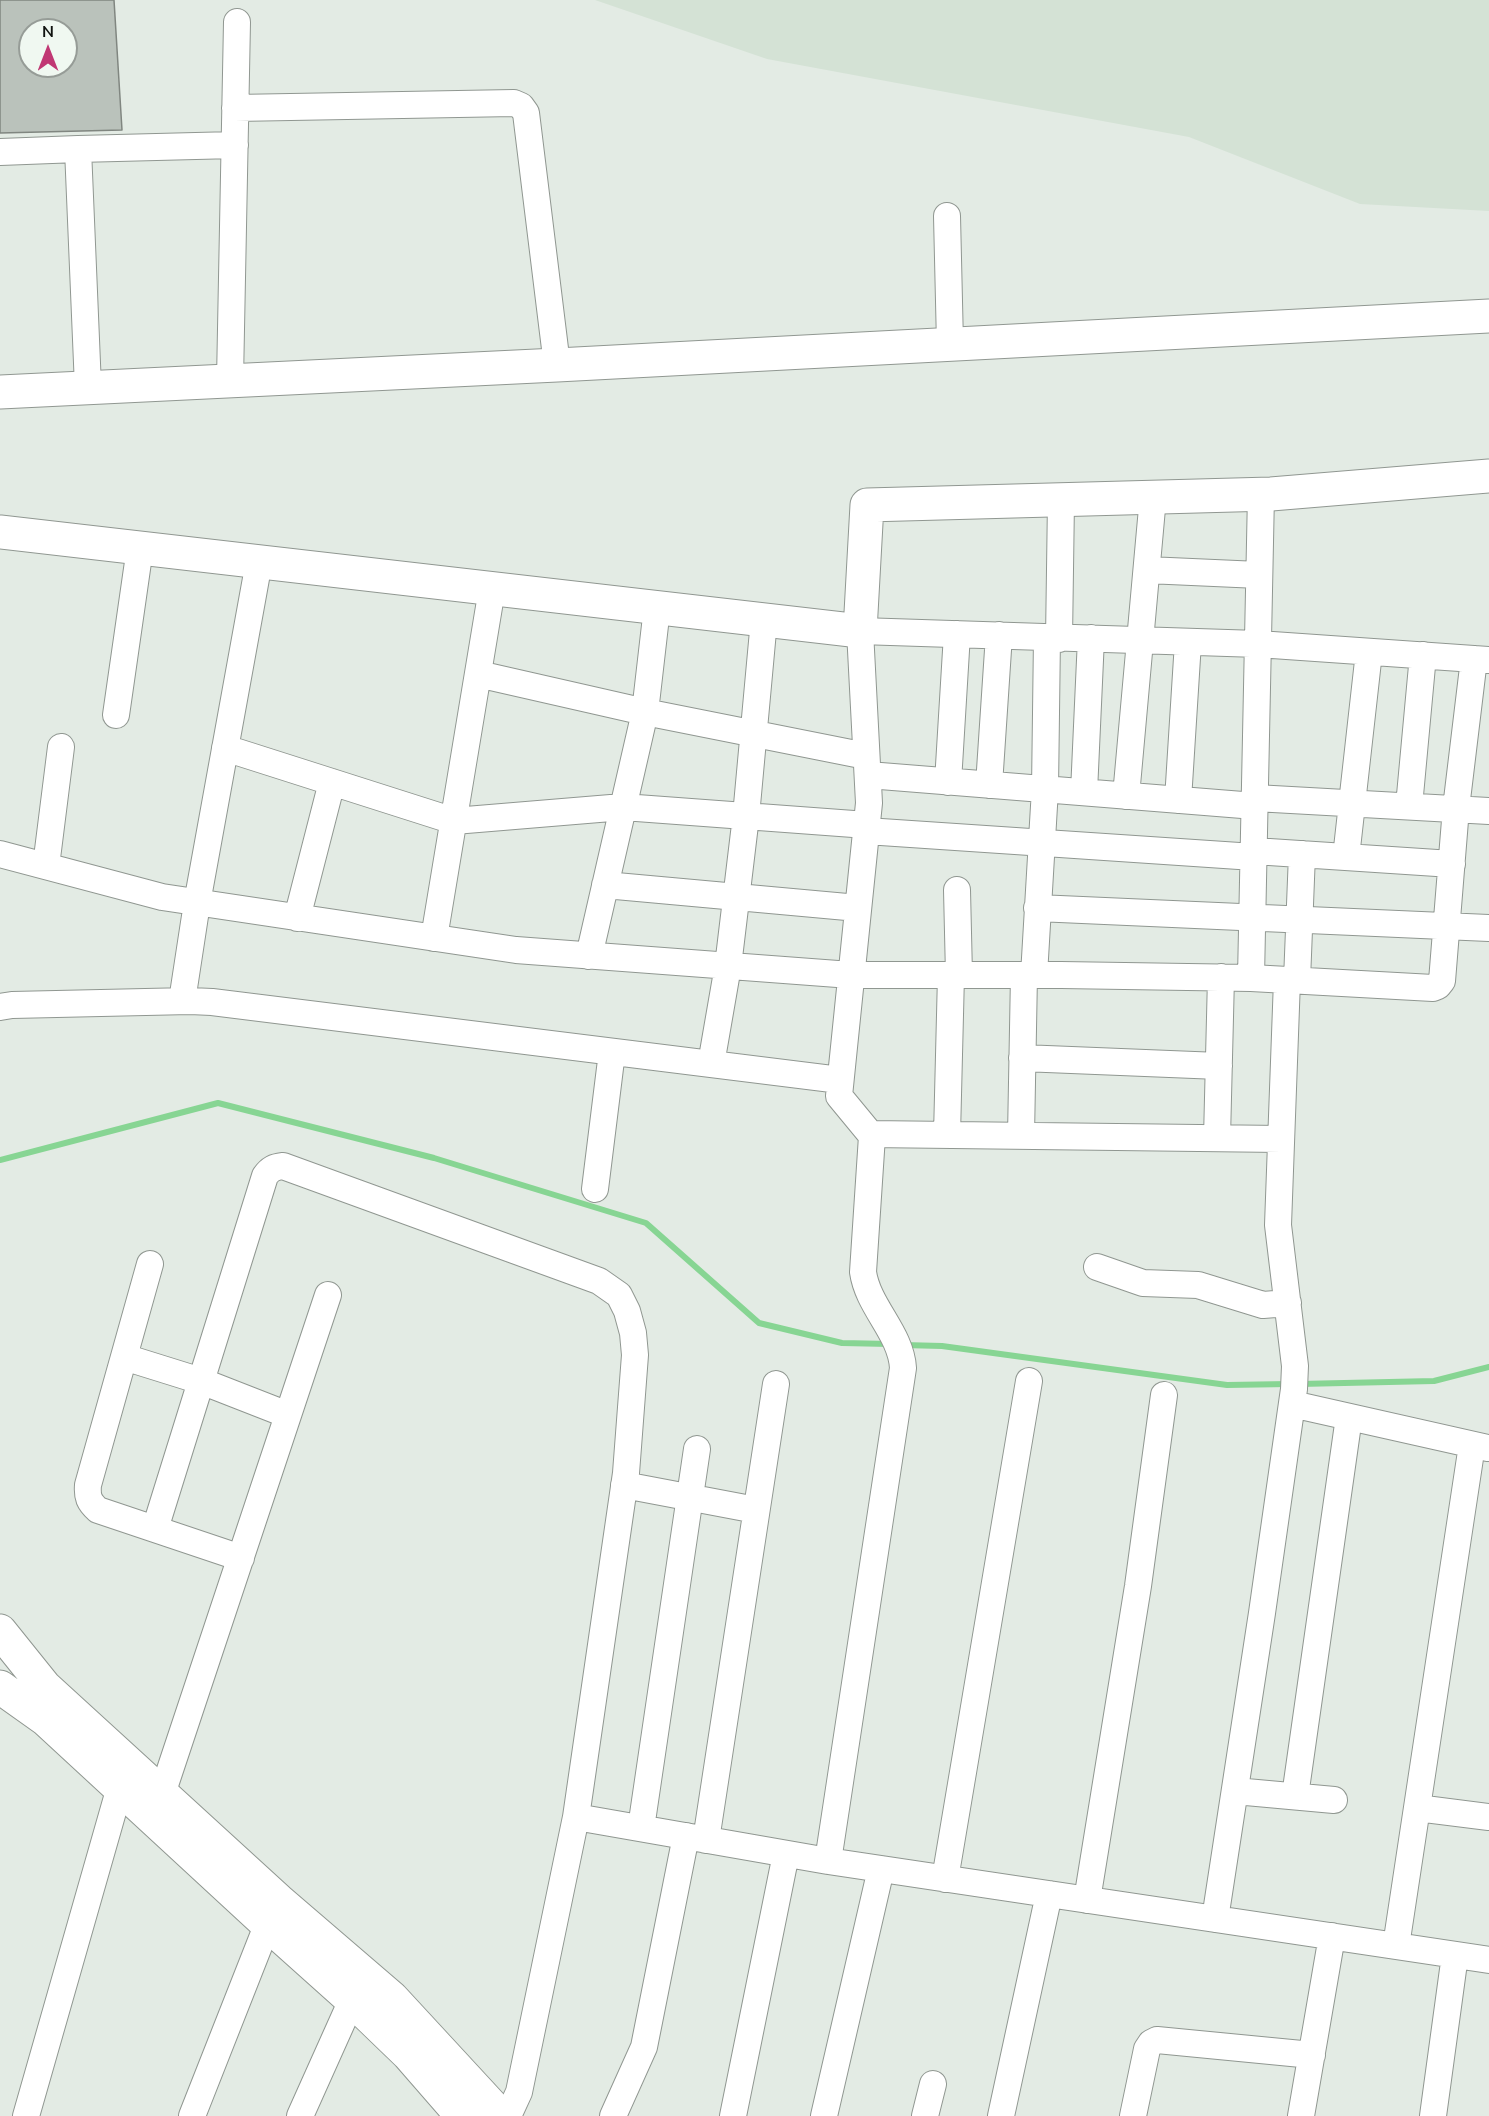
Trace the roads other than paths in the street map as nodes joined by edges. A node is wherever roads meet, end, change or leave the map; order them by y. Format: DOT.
graph roads {
  1 [pos="237,22"];
  2 [pos="236,108"];
  3 [pos="235,145"];
  4 [pos="78,149"];
  5 [pos="0,152"];
  6 [pos="946,216"];
  7 [pos="1489,316"];
  8 [pos="950,344"];
  9 [pos="557,365"];
  10 [pos="230,380"];
  11 [pos="88,387"];
  12 [pos="0,392"];
  13 [pos="1489,476"];
  14 [pos="1261,494"];
  15 [pos="1153,497"];
  16 [pos="1062,500"];
  17 [pos="0,532"];
  18 [pos="140,548"];
  19 [pos="259,562"];
  20 [pos="1146,570"];
  21 [pos="1259,575"];
  22 [pos="492,589"];
  23 [pos="657,608"];
  24 [pos="764,620"];
  25 [pos="860,631"];
  26 [pos="957,634"];
  27 [pos="999,636"];
  28 [pos="1053,638"];
  29 [pos="1091,638"];
  30 [pos="1140,640"];
  31 [pos="1188,642"];
  32 [pos="1258,644"];
  33 [pos="1369,652"];
  34 [pos="1424,656"];
  35 [pos="1482,660"];
  36 [pos="478,674"];
  37 [pos="645,712"];
  38 [pos="116,715"];
  39 [pos="753,735"];
  40 [pos="61,747"];
  41 [pos="225,748"];
  42 [pos="867,766"];
  43 [pos="332,782"];
  44 [pos="948,782"];
  45 [pos="989,785"];
  46 [pos="1046,789"];
  47 [pos="1084,792"];
  48 [pos="1126,796"];
  49 [pos="1178,800"];
  50 [pos="1255,802"];
  51 [pos="1353,803"];
  52 [pos="1409,806"];
  53 [pos="623,807"];
  54 [pos="1456,808"];
  55 [pos="1489,811"];
  56 [pos="746,816"];
  57 [pos="454,821"];
  58 [pos="866,828"];
  59 [pos="1041,843"];
  60 [pos="0,854"];
  61 [pos="1254,854"];
  62 [pos="1302,854"];
  63 [pos="1346,857"];
  64 [pos="1452,864"];
  65 [pos="46,866"];
  66 [pos="605,885"];
  67 [pos="957,891"];
  68 [pos="736,897"];
  69 [pos="197,903"];
  70 [pos="858,908"];
  71 [pos="1037,908"];
  72 [pos="297,918"];
  73 [pos="1252,919"];
  74 [pos="1300,920"];
  75 [pos="1447,926"];
  76 [pos="1489,928"];
  77 [pos="435,938"];
  78 [pos="589,956"];
  79 [pos="728,966"];
  80 [pos="851,975"];
  81 [pos="955,975"];
  82 [pos="1029,975"];
  83 [pos="1221,977"];
  84 [pos="1251,978"];
  85 [pos="1292,980"];
  86 [pos="182,1001"];
  87 [pos="0,1007"];
  88 [pos="612,1052"];
  89 [pos="1022,1058"];
  90 [pos="711,1064"];
  91 [pos="1219,1066"];
  92 [pos="840,1080"];
  93 [pos="870,1134"];
  94 [pos="947,1135"];
  95 [pos="1022,1136"];
  96 [pos="1217,1138"];
  97 [pos="1281,1139"];
  98 [pos="595,1189"];
  99 [pos="150,1264"];
  100 [pos="1097,1267"];
  101 [pos="328,1295"];
  102 [pos="1288,1303"];
  103 [pos="124,1357"];
  104 [pos="1029,1381"];
  105 [pos="201,1382"];
  106 [pos="776,1384"];
  107 [pos="1294,1387"];
  108 [pos="1164,1395"];
  109 [pos="288,1415"];
  110 [pos="1349,1417"];
  111 [pos="1480,1447"];
  112 [pos="697,1449"];
  113 [pos="624,1485"];
  114 [pos="689,1499"];
  115 [pos="756,1510"];
  116 [pos="155,1529"];
  117 [pos="241,1558"];
  118 [pos="8,1641"];
  119 [pos="0,1682"];
  120 [pos="0,1687"];
  121 [pos="126,1777"];
  122 [pos="1235,1791"];
  123 [pos="162,1794"];
  124 [pos="1295,1796"];
  125 [pos="1334,1800"];
  126 [pos="1417,1808"];
  127 [pos="576,1817"];
  128 [pos="1489,1817"];
  129 [pos="641,1828"];
  130 [pos="696,1838"];
  131 [pos="786,1854"];
  132 [pos="828,1861"];
  133 [pos="881,1869"];
  134 [pos="945,1879"];
  135 [pos="1049,1894"];
  136 [pos="1087,1900"];
  137 [pos="272,1912"];
  138 [pos="1215,1919"];
  139 [pos="1332,1936"];
  140 [pos="1396,1946"];
  141 [pos="1455,1955"];
  142 [pos="1489,1960"];
  143 [pos="360,1989"];
  144 [pos="1312,2055"];
  145 [pos="933,2084"];
  146 [pos="26,2116"];
  147 [pos="192,2116"];
  148 [pos="300,2116"];
  149 [pos="462,2116"];
  150 [pos="501,2116"];
  151 [pos="508,2116"];
  152 [pos="613,2116"];
  153 [pos="733,2116"];
  154 [pos="824,2116"];
  155 [pos="925,2116"];
  156 [pos="1000,2116"];
  157 [pos="1133,2116"];
  158 [pos="1301,2116"];
  159 [pos="1432,2116"];
  1 -- 2 [label="street"];
  2 -- 3 [label="street"];
  2 -- 9 [label="street"];
  3 -- 4 [label="street"];
  3 -- 10 [label="street"];
  4 -- 5 [label="street"];
  4 -- 11 [label="street"];
  6 -- 8 [label="street"];
  7 -- 8 [label="main road"];
  8 -- 9 [label="main road"];
  9 -- 10 [label="main road"];
  10 -- 11 [label="main road"];
  11 -- 12 [label="main road"];
  13 -- 14 [label="main road"];
  14 -- 15 [label="main road"];
  14 -- 21 [label="street"];
  15 -- 16 [label="main road"];
  15 -- 20 [label="street"];
  16 -- 25 [label="main road"];
  16 -- 28 [label="street"];
  17 -- 18 [label="main road"];
  18 -- 19 [label="main road"];
  18 -- 38 [label="street"];
  19 -- 22 [label="main road"];
  19 -- 41 [label="street"];
  20 -- 21 [label="street"];
  20 -- 30 [label="street"];
  21 -- 32 [label="street"];
  22 -- 23 [label="main road"];
  22 -- 36 [label="street"];
  23 -- 24 [label="main road"];
  23 -- 37 [label="street"];
  24 -- 25 [label="main road"];
  24 -- 39 [label="street"];
  25 -- 26 [label="street"];
  25 -- 42 [label="street"];
  26 -- 27 [label="street"];
  26 -- 44 [label="street"];
  27 -- 28 [label="street"];
  27 -- 45 [label="street"];
  28 -- 29 [label="street"];
  28 -- 46 [label="street"];
  29 -- 30 [label="street"];
  29 -- 47 [label="street"];
  30 -- 31 [label="street"];
  30 -- 48 [label="street"];
  31 -- 32 [label="street"];
  31 -- 49 [label="street"];
  32 -- 33 [label="street"];
  32 -- 50 [label="street"];
  33 -- 34 [label="street"];
  33 -- 51 [label="street"];
  34 -- 35 [label="street"];
  34 -- 52 [label="street"];
  35 -- 54 [label="street"];
  36 -- 37 [label="street"];
  36 -- 57 [label="street"];
  37 -- 39 [label="street"];
  37 -- 53 [label="street"];
  39 -- 42 [label="street"];
  39 -- 56 [label="street"];
  40 -- 65 [label="street"];
  41 -- 43 [label="street"];
  41 -- 69 [label="street"];
  42 -- 44 [label="street"];
  42 -- 58 [label="street"];
  43 -- 57 [label="street"];
  43 -- 72 [label="street"];
  44 -- 45 [label="street"];
  45 -- 46 [label="street"];
  46 -- 47 [label="street"];
  46 -- 59 [label="street"];
  47 -- 48 [label="street"];
  48 -- 49 [label="street"];
  49 -- 50 [label="street"];
  50 -- 51 [label="street"];
  50 -- 61 [label="street"];
  51 -- 52 [label="street"];
  51 -- 63 [label="street"];
  52 -- 54 [label="street"];
  53 -- 56 [label="street"];
  53 -- 57 [label="street"];
  53 -- 66 [label="street"];
  54 -- 55 [label="street"];
  54 -- 64 [label="street"];
  56 -- 58 [label="street"];
  56 -- 68 [label="street"];
  57 -- 77 [label="street"];
  58 -- 59 [label="street"];
  58 -- 70 [label="street"];
  59 -- 61 [label="street"];
  59 -- 71 [label="street"];
  60 -- 65 [label="street"];
  61 -- 62 [label="street"];
  61 -- 73 [label="street"];
  62 -- 63 [label="street"];
  62 -- 74 [label="street"];
  63 -- 64 [label="street"];
  64 -- 75 [label="street"];
  65 -- 69 [label="street"];
  66 -- 68 [label="street"];
  66 -- 78 [label="street"];
  67 -- 81 [label="street"];
  68 -- 70 [label="street"];
  68 -- 79 [label="street"];
  69 -- 72 [label="street"];
  69 -- 86 [label="street"];
  70 -- 80 [label="street"];
  71 -- 73 [label="street"];
  71 -- 82 [label="street"];
  72 -- 77 [label="street"];
  73 -- 74 [label="street"];
  73 -- 84 [label="street"];
  74 -- 75 [label="street"];
  74 -- 85 [label="street"];
  75 -- 76 [label="street"];
  75 -- 85 [label="street"];
  77 -- 78 [label="street"];
  78 -- 79 [label="street"];
  79 -- 80 [label="street"];
  79 -- 90 [label="street"];
  80 -- 81 [label="street"];
  80 -- 92 [label="street"];
  81 -- 82 [label="street"];
  81 -- 94 [label="street"];
  82 -- 83 [label="street"];
  82 -- 89 [label="street"];
  83 -- 84 [label="street"];
  83 -- 91 [label="street"];
  84 -- 85 [label="street"];
  85 -- 97 [label="street"];
  86 -- 87 [label="street"];
  86 -- 88 [label="street"];
  88 -- 90 [label="street"];
  88 -- 98 [label="street"];
  89 -- 91 [label="street"];
  89 -- 95 [label="street"];
  90 -- 92 [label="street"];
  91 -- 96 [label="street"];
  92 -- 93 [label="street"];
  93 -- 94 [label="street"];
  93 -- 132 [label="street"];
  94 -- 95 [label="street"];
  95 -- 96 [label="street"];
  96 -- 97 [label="street"];
  97 -- 102 [label="street"];
  99 -- 103 [label="street"];
  100 -- 102 [label="street"];
  101 -- 109 [label="street"];
  102 -- 107 [label="street"];
  103 -- 105 [label="street"];
  103 -- 116 [label="street"];
  104 -- 134 [label="street"];
  105 -- 109 [label="street"];
  105 -- 113 [label="street"];
  105 -- 116 [label="street"];
  106 -- 115 [label="street"];
  107 -- 110 [label="street"];
  107 -- 122 [label="street"];
  108 -- 136 [label="street"];
  109 -- 117 [label="street"];
  110 -- 111 [label="street"];
  110 -- 124 [label="street"];
  111 -- 126 [label="street"];
  112 -- 114 [label="street"];
  113 -- 114 [label="street"];
  113 -- 127 [label="street"];
  114 -- 115 [label="street"];
  114 -- 129 [label="street"];
  115 -- 130 [label="street"];
  116 -- 117 [label="street"];
  117 -- 123 [label="street"];
  118 -- 119 [label="street"];
  118 -- 121 [label="main road"];
  120 -- 121 [label="main road"];
  121 -- 123 [label="main road"];
  121 -- 137 [label="main road"];
  121 -- 146 [label="street"];
  122 -- 124 [label="street"];
  122 -- 138 [label="street"];
  123 -- 137 [label="main road"];
  124 -- 125 [label="street"];
  126 -- 128 [label="street"];
  126 -- 140 [label="street"];
  127 -- 129 [label="street"];
  127 -- 151 [label="street"];
  129 -- 130 [label="street"];
  130 -- 131 [label="street"];
  130 -- 152 [label="street"];
  131 -- 132 [label="street"];
  131 -- 153 [label="street"];
  132 -- 133 [label="street"];
  133 -- 134 [label="street"];
  133 -- 154 [label="street"];
  134 -- 135 [label="street"];
  135 -- 136 [label="street"];
  135 -- 156 [label="street"];
  136 -- 138 [label="street"];
  137 -- 143 [label="main road"];
  137 -- 147 [label="street"];
  138 -- 139 [label="street"];
  139 -- 140 [label="street"];
  139 -- 144 [label="street"];
  140 -- 141 [label="street"];
  141 -- 142 [label="street"];
  141 -- 159 [label="street"];
  143 -- 148 [label="street"];
  143 -- 149 [label="main road"];
  143 -- 150 [label="main road"];
  144 -- 157 [label="street"];
  144 -- 158 [label="street"];
  145 -- 155 [label="street"];
}
